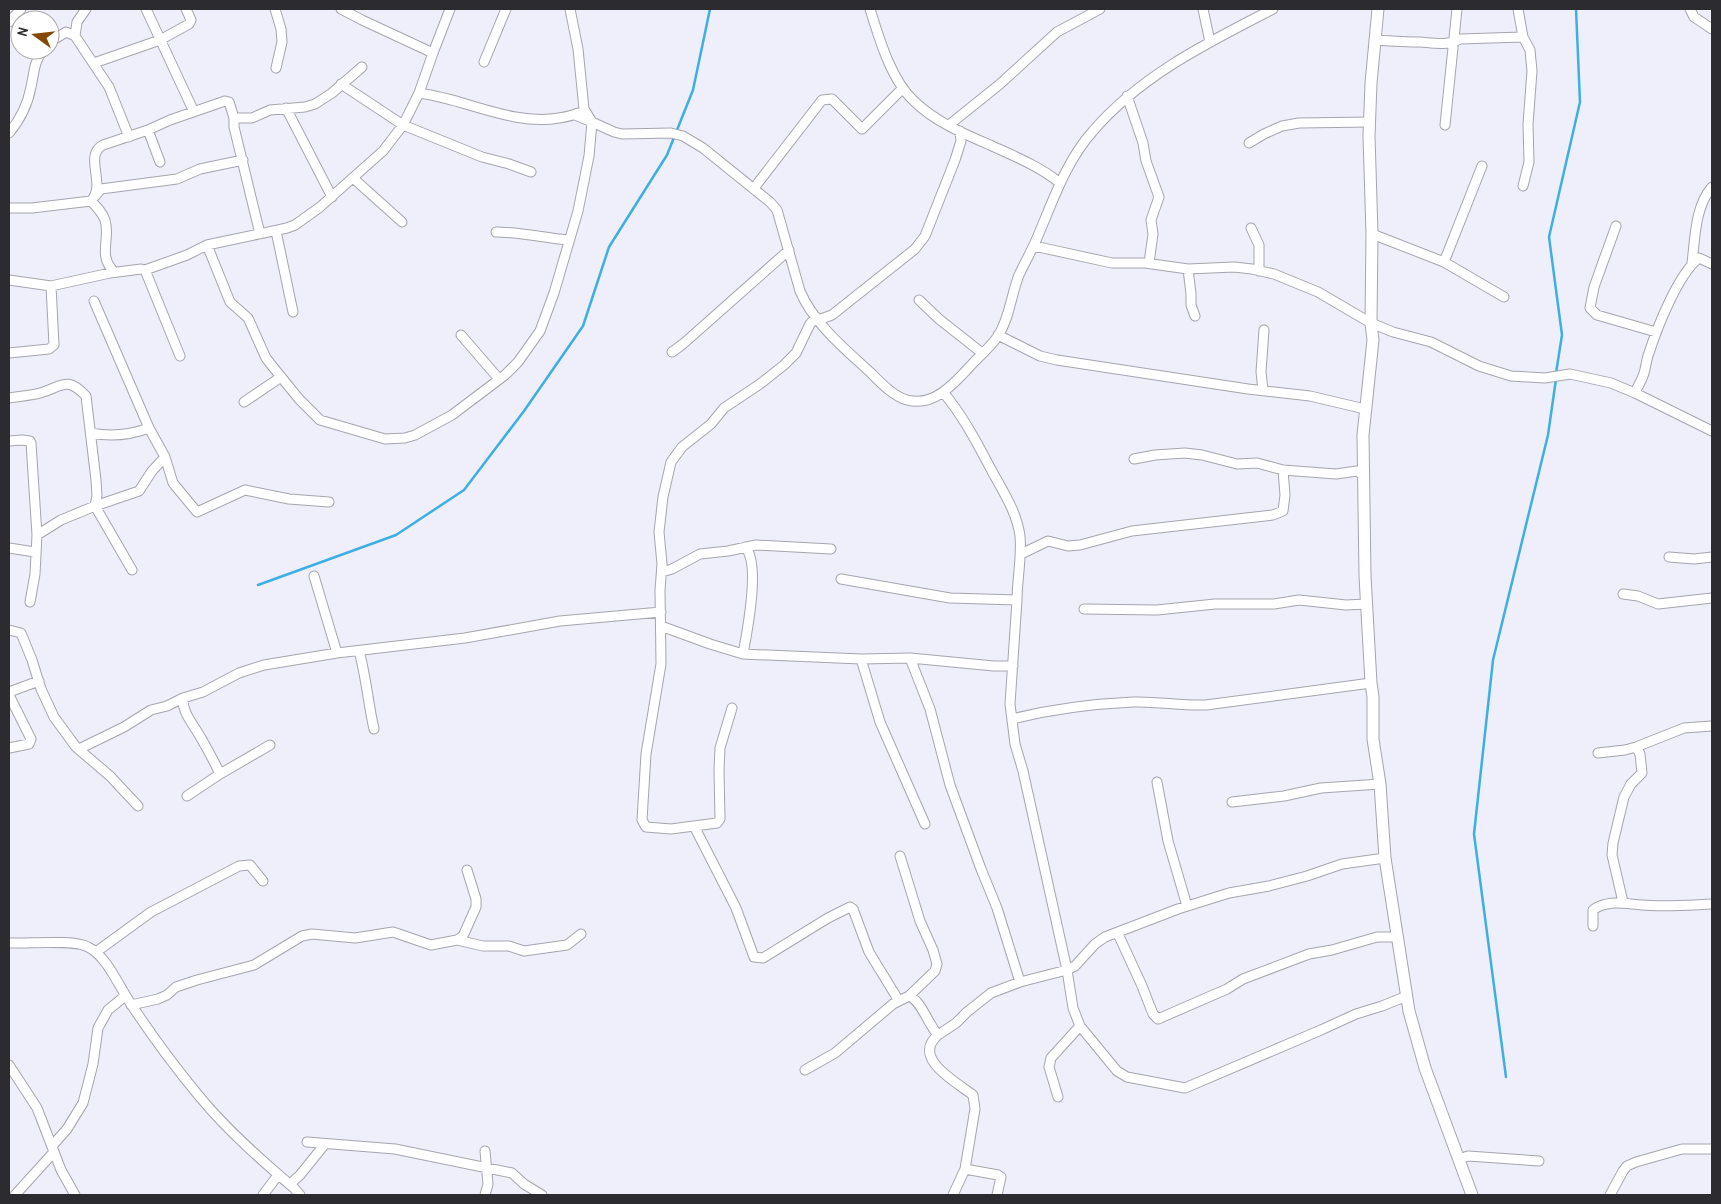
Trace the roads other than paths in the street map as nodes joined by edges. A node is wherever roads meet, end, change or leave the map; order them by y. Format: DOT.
graph roads {
  1 [pos="20,9"];
  2 [pos="86,9"];
  3 [pos="146,9"];
  4 [pos="186,9"];
  5 [pos="275,9"];
  6 [pos="341,9"];
  7 [pos="450,9"];
  8 [pos="506,9"];
  9 [pos="570,9"];
  10 [pos="870,9"];
  11 [pos="1100,9"];
  12 [pos="1202,9"];
  13 [pos="1273,9"];
  14 [pos="1378,9"];
  15 [pos="1457,9"];
  16 [pos="1518,9"];
  17 [pos="1690,9"];
  18 [pos="9,22"];
  19 [pos="1712,29"];
  20 [pos="60,36"];
  21 [pos="75,36"];
  22 [pos="1523,37"];
  23 [pos="160,40"];
  24 [pos="1375,40"];
  25 [pos="1210,42"];
  26 [pos="1452,42"];
  27 [pos="433,53"];
  28 [pos="38,60"];
  29 [pos="484,62"];
  30 [pos="94,63"];
  31 [pos="362,67"];
  32 [pos="276,68"];
  33 [pos="341,84"];
  34 [pos="904,88"];
  35 [pos="419,93"];
  36 [pos="1127,96"];
  37 [pos="286,108"];
  38 [pos="584,109"];
  39 [pos="194,112"];
  40 [pos="574,115"];
  41 [pos="234,118"];
  42 [pos="592,122"];
  43 [pos="1370,122"];
  44 [pos="404,125"];
  45 [pos="1445,125"];
  46 [pos="949,126"];
  47 [pos="148,130"];
  48 [pos="960,131"];
  49 [pos="9,133"];
  50 [pos="128,137"];
  51 [pos="1249,143"];
  52 [pos="243,160"];
  53 [pos="160,162"];
  54 [pos="1482,166"];
  55 [pos="531,172"];
  56 [pos="353,178"];
  57 [pos="1060,183"];
  58 [pos="1522,186"];
  59 [pos="1712,187"];
  60 [pos="754,188"];
  61 [pos="332,196"];
  62 [pos="93,199"];
  63 [pos="9,208"];
  64 [pos="402,222"];
  65 [pos="1616,226"];
  66 [pos="1251,228"];
  67 [pos="276,231"];
  68 [pos="496,232"];
  69 [pos="260,234"];
  70 [pos="1372,234"];
  71 [pos="568,240"];
  72 [pos="207,245"];
  73 [pos="1034,246"];
  74 [pos="789,250"];
  75 [pos="1444,262"];
  76 [pos="1149,263"];
  77 [pos="1692,263"];
  78 [pos="1712,264"];
  79 [pos="1188,269"];
  80 [pos="145,270"];
  81 [pos="1259,271"];
  82 [pos="114,272"];
  83 [pos="9,280"];
  84 [pos="51,286"];
  85 [pos="1504,297"];
  86 [pos="919,300"];
  87 [pos="94,301"];
  88 [pos="293,312"];
  89 [pos="1195,316"];
  90 [pos="817,318"];
  91 [pos="1371,323"];
  92 [pos="1264,330"];
  93 [pos="1656,332"];
  94 [pos="461,335"];
  95 [pos="998,335"];
  96 [pos="672,352"];
  97 [pos="9,353"];
  98 [pos="982,354"];
  99 [pos="180,356"];
  100 [pos="281,377"];
  101 [pos="499,379"];
  102 [pos="1263,390"];
  103 [pos="943,392"];
  104 [pos="1635,393"];
  105 [pos="9,398"];
  106 [pos="244,402"];
  107 [pos="1365,409"];
  108 [pos="149,428"];
  109 [pos="1712,431"];
  110 [pos="91,433"];
  111 [pos="9,441"];
  112 [pos="165,457"];
  113 [pos="1134,458"];
  114 [pos="1282,470"];
  115 [pos="1363,475"];
  116 [pos="329,502"];
  117 [pos="95,506"];
  118 [pos="37,534"];
  119 [pos="745,547"];
  120 [pos="9,548"];
  121 [pos="831,549"];
  122 [pos="35,552"];
  123 [pos="1020,554"];
  124 [pos="1712,556"];
  125 [pos="1669,557"];
  126 [pos="132,570"];
  127 [pos="662,572"];
  128 [pos="314,576"];
  129 [pos="841,579"];
  130 [pos="1624,594"];
  131 [pos="1712,598"];
  132 [pos="1016,600"];
  133 [pos="30,602"];
  134 [pos="1367,604"];
  135 [pos="1084,609"];
  136 [pos="661,612"];
  137 [pos="661,626"];
  138 [pos="9,630"];
  139 [pos="359,651"];
  140 [pos="337,653"];
  141 [pos="743,654"];
  142 [pos="910,658"];
  143 [pos="861,659"];
  144 [pos="1013,666"];
  145 [pos="38,680"];
  146 [pos="1371,683"];
  147 [pos="9,693"];
  148 [pos="183,698"];
  149 [pos="732,708"];
  150 [pos="1012,719"];
  151 [pos="1712,726"];
  152 [pos="374,729"];
  153 [pos="270,746"];
  154 [pos="1636,747"];
  155 [pos="9,748"];
  156 [pos="79,749"];
  157 [pos="1598,753"];
  158 [pos="220,774"];
  159 [pos="1157,782"];
  160 [pos="1380,784"];
  161 [pos="187,796"];
  162 [pos="1232,802"];
  163 [pos="138,806"];
  164 [pos="925,824"];
  165 [pos="694,826"];
  166 [pos="900,856"];
  167 [pos="1385,858"];
  168 [pos="468,870"];
  169 [pos="264,882"];
  170 [pos="1623,902"];
  171 [pos="1712,904"];
  172 [pos="1187,906"];
  173 [pos="1593,926"];
  174 [pos="1118,932"];
  175 [pos="581,934"];
  176 [pos="1397,937"];
  177 [pos="457,940"];
  178 [pos="9,943"];
  179 [pos="96,952"];
  180 [pos="9,954"];
  181 [pos="1067,970"];
  182 [pos="1020,982"];
  183 [pos="125,996"];
  184 [pos="909,996"];
  185 [pos="1406,996"];
  186 [pos="899,1001"];
  187 [pos="131,1005"];
  188 [pos="1080,1026"];
  189 [pos="938,1035"];
  190 [pos="9,1065"];
  191 [pos="805,1070"];
  192 [pos="1058,1097"];
  193 [pos="307,1142"];
  194 [pos="325,1144"];
  195 [pos="53,1149"];
  196 [pos="1712,1149"];
  197 [pos="485,1151"];
  198 [pos="1459,1159"];
  199 [pos="1539,1161"];
  200 [pos="487,1169"];
  201 [pos="965,1169"];
  202 [pos="278,1175"];
  203 [pos="290,1184"];
  204 [pos="15,1195"];
  205 [pos="75,1195"];
  206 [pos="263,1195"];
  207 [pos="300,1195"];
  208 [pos="485,1195"];
  209 [pos="542,1195"];
  210 [pos="953,1195"];
  211 [pos="997,1195"];
  212 [pos="1472,1195"];
  213 [pos="1610,1195"];
  1 -- 18 [label="street"];
  2 -- 21 [label="street"];
  3 -- 23 [label="street"];
  4 -- 23 [label="street"];
  5 -- 32 [label="street"];
  6 -- 27 [label="street"];
  7 -- 27 [label="street"];
  8 -- 29 [label="street"];
  9 -- 38 [label="street"];
  10 -- 34 [label="street"];
  11 -- 46 [label="street"];
  12 -- 25 [label="street"];
  13 -- 25 [label="street"];
  14 -- 24 [label="street"];
  15 -- 26 [label="street"];
  16 -- 22 [label="street"];
  17 -- 19 [label="street"];
  20 -- 21 [label="street"];
  21 -- 30 [label="street"];
  22 -- 26 [label="street"];
  22 -- 58 [label="street"];
  23 -- 30 [label="street"];
  23 -- 39 [label="street"];
  24 -- 26 [label="street"];
  24 -- 43 [label="street"];
  25 -- 36 [label="street"];
  26 -- 45 [label="street"];
  27 -- 35 [label="street"];
  28 -- 49 [label="street"];
  30 -- 50 [label="street"];
  31 -- 33 [label="street"];
  33 -- 37 [label="street"];
  33 -- 44 [label="street"];
  34 -- 46 [label="street"];
  34 -- 60 [label="street"];
  35 -- 40 [label="street"];
  35 -- 44 [label="street"];
  36 -- 57 [label="street"];
  36 -- 76 [label="street"];
  37 -- 41 [label="street"];
  37 -- 61 [label="street"];
  38 -- 40 [label="street"];
  38 -- 42 [label="street"];
  39 -- 41 [label="street"];
  39 -- 47 [label="street"];
  40 -- 42 [label="street"];
  41 -- 52 [label="street"];
  42 -- 60 [label="street"];
  42 -- 71 [label="street"];
  43 -- 51 [label="street"];
  43 -- 70 [label="street"];
  44 -- 55 [label="street"];
  44 -- 56 [label="street"];
  46 -- 48 [label="street"];
  47 -- 50 [label="street"];
  47 -- 53 [label="street"];
  48 -- 57 [label="street"];
  48 -- 90 [label="street"];
  50 -- 62 [label="street"];
  52 -- 62 [label="street"];
  52 -- 69 [label="street"];
  54 -- 75 [label="street"];
  56 -- 61 [label="street"];
  56 -- 64 [label="street"];
  57 -- 73 [label="street"];
  59 -- 77 [label="street"];
  60 -- 74 [label="street"];
  61 -- 67 [label="street"];
  62 -- 63 [label="street"];
  62 -- 82 [label="street"];
  65 -- 93 [label="street"];
  66 -- 81 [label="street"];
  67 -- 69 [label="street"];
  67 -- 88 [label="street"];
  68 -- 71 [label="street"];
  69 -- 72 [label="street"];
  70 -- 75 [label="street"];
  70 -- 91 [label="street"];
  71 -- 101 [label="street"];
  72 -- 80 [label="street"];
  72 -- 100 [label="street"];
  73 -- 76 [label="street"];
  73 -- 95 [label="street"];
  74 -- 90 [label="street"];
  74 -- 96 [label="street"];
  75 -- 85 [label="street"];
  76 -- 79 [label="street"];
  77 -- 78 [label="street"];
  77 -- 93 [label="street"];
  79 -- 81 [label="street"];
  79 -- 89 [label="street"];
  80 -- 82 [label="street"];
  80 -- 99 [label="street"];
  81 -- 91 [label="street"];
  82 -- 84 [label="street"];
  83 -- 84 [label="street"];
  84 -- 97 [label="street"];
  86 -- 98 [label="street"];
  87 -- 108 [label="street"];
  90 -- 103 [label="street"];
  90 -- 127 [label="street"];
  91 -- 104 [label="street"];
  91 -- 107 [label="street"];
  92 -- 102 [label="street"];
  93 -- 104 [label="street"];
  94 -- 101 [label="street"];
  95 -- 98 [label="street"];
  95 -- 102 [label="street"];
  98 -- 103 [label="street"];
  100 -- 101 [label="street"];
  100 -- 106 [label="street"];
  102 -- 107 [label="street"];
  103 -- 123 [label="street"];
  104 -- 109 [label="street"];
  105 -- 110 [label="street"];
  107 -- 115 [label="street"];
  108 -- 110 [label="street"];
  108 -- 112 [label="street"];
  110 -- 117 [label="street"];
  111 -- 118 [label="street"];
  112 -- 116 [label="street"];
  112 -- 117 [label="street"];
  113 -- 114 [label="street"];
  114 -- 115 [label="street"];
  114 -- 123 [label="street"];
  115 -- 134 [label="street"];
  117 -- 118 [label="street"];
  117 -- 126 [label="street"];
  118 -- 122 [label="street"];
  119 -- 121 [label="street"];
  119 -- 127 [label="street"];
  119 -- 141 [label="street"];
  120 -- 122 [label="street"];
  122 -- 133 [label="street"];
  123 -- 132 [label="street"];
  124 -- 125 [label="street"];
  127 -- 136 [label="street"];
  128 -- 140 [label="street"];
  129 -- 132 [label="street"];
  130 -- 131 [label="street"];
  132 -- 144 [label="street"];
  134 -- 135 [label="street"];
  134 -- 146 [label="street"];
  136 -- 137 [label="street"];
  136 -- 139 [label="street"];
  137 -- 141 [label="street"];
  137 -- 165 [label="street"];
  138 -- 145 [label="street"];
  139 -- 140 [label="street"];
  139 -- 152 [label="street"];
  140 -- 148 [label="street"];
  141 -- 143 [label="street"];
  142 -- 143 [label="street"];
  142 -- 144 [label="street"];
  142 -- 182 [label="street"];
  143 -- 164 [label="street"];
  144 -- 150 [label="street"];
  145 -- 147 [label="street"];
  145 -- 156 [label="street"];
  146 -- 150 [label="street"];
  146 -- 160 [label="street"];
  147 -- 155 [label="street"];
  148 -- 156 [label="street"];
  148 -- 158 [label="street"];
  149 -- 165 [label="street"];
  150 -- 181 [label="street"];
  151 -- 154 [label="street"];
  153 -- 158 [label="street"];
  154 -- 157 [label="street"];
  154 -- 170 [label="street"];
  156 -- 163 [label="street"];
  158 -- 161 [label="street"];
  159 -- 172 [label="street"];
  160 -- 162 [label="street"];
  160 -- 167 [label="street"];
  165 -- 186 [label="street"];
  166 -- 184 [label="street"];
  167 -- 172 [label="street"];
  167 -- 176 [label="street"];
  168 -- 177 [label="street"];
  169 -- 179 [label="street"];
  170 -- 171 [label="street"];
  170 -- 173 [label="street"];
  172 -- 174 [label="street"];
  174 -- 176 [label="street"];
  174 -- 181 [label="street"];
  175 -- 177 [label="street"];
  176 -- 185 [label="street"];
  177 -- 187 [label="street"];
  178 -- 179 [label="street"];
  178 -- 180 [label="street"];
  179 -- 183 [label="street"];
  181 -- 182 [label="street"];
  181 -- 188 [label="street"];
  182 -- 189 [label="street"];
  183 -- 187 [label="street"];
  183 -- 195 [label="street"];
  184 -- 186 [label="street"];
  184 -- 189 [label="street"];
  185 -- 188 [label="street"];
  185 -- 198 [label="street"];
  186 -- 191 [label="street"];
  187 -- 202 [label="street"];
  188 -- 192 [label="street"];
  189 -- 201 [label="street"];
  190 -- 195 [label="street"];
  193 -- 194 [label="street"];
  194 -- 200 [label="street"];
  194 -- 203 [label="street"];
  195 -- 204 [label="street"];
  195 -- 205 [label="street"];
  196 -- 213 [label="street"];
  197 -- 200 [label="street"];
  198 -- 199 [label="street"];
  198 -- 212 [label="street"];
  200 -- 208 [label="street"];
  200 -- 209 [label="street"];
  201 -- 210 [label="street"];
  201 -- 211 [label="street"];
  202 -- 203 [label="street"];
  202 -- 206 [label="street"];
  203 -- 207 [label="street"];
}
